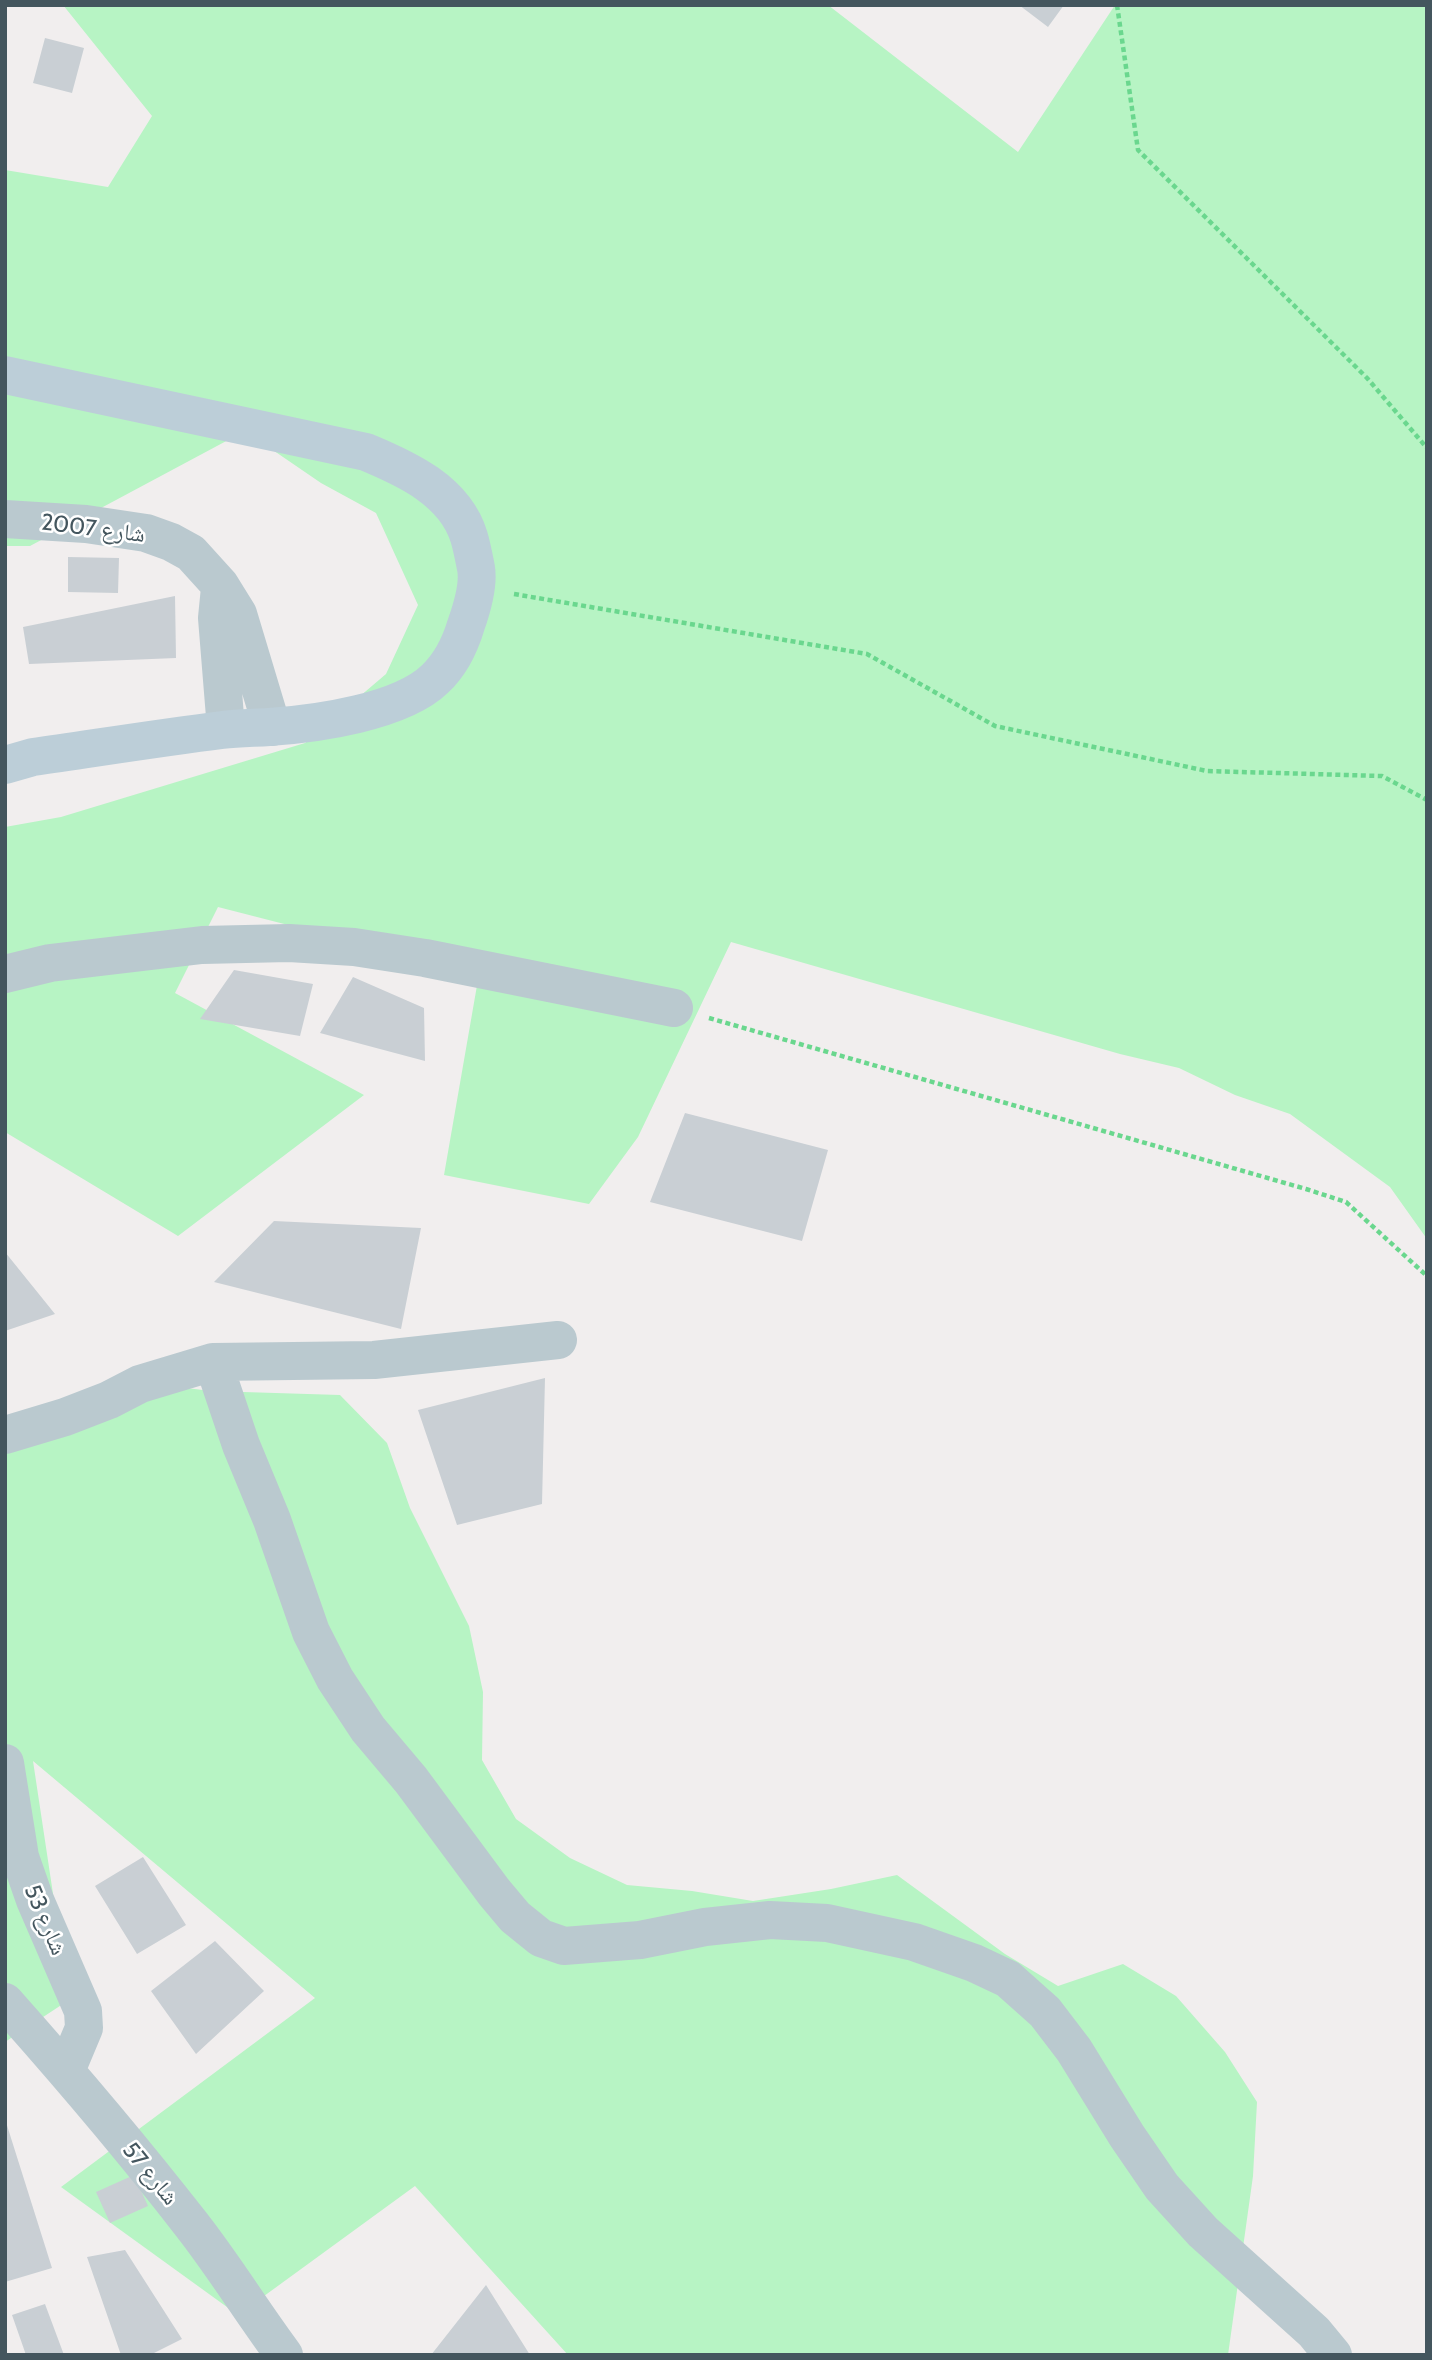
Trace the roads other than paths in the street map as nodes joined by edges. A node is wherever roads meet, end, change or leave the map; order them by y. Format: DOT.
graph roads {
  1 [pos="5,375"];
  2 [pos="5,519"];
  3 [pos="220,585"];
  4 [pos="272,727"];
  5 [pos="226,729"];
  6 [pos="5,765"];
  7 [pos="5,974"];
  8 [pos="674,1008"];
  9 [pos="558,1340"];
  10 [pos="213,1363"];
  11 [pos="5,1436"];
  12 [pos="5,1763"];
  13 [pos="5,2002"];
  14 [pos="66,2071"];
  15 [pos="284,2355"];
  16 [pos="1333,2355"];
  1 -- 4 [label="main road"];
  2 -- 3 [label="street, شارع 2007"];
  3 -- 4 [label="street, شارع 2007"];
  3 -- 5 [label="street"];
  4 -- 5 [label="main road"];
  5 -- 6 [label="main road"];
  7 -- 8 [label="street"];
  9 -- 10 [label="street"];
  10 -- 11 [label="street"];
  10 -- 16 [label="street"];
  12 -- 14 [label="street, شارع 53"];
  13 -- 14 [label="street, شارع 57"];
  14 -- 15 [label="street, شارع 57"];
}
